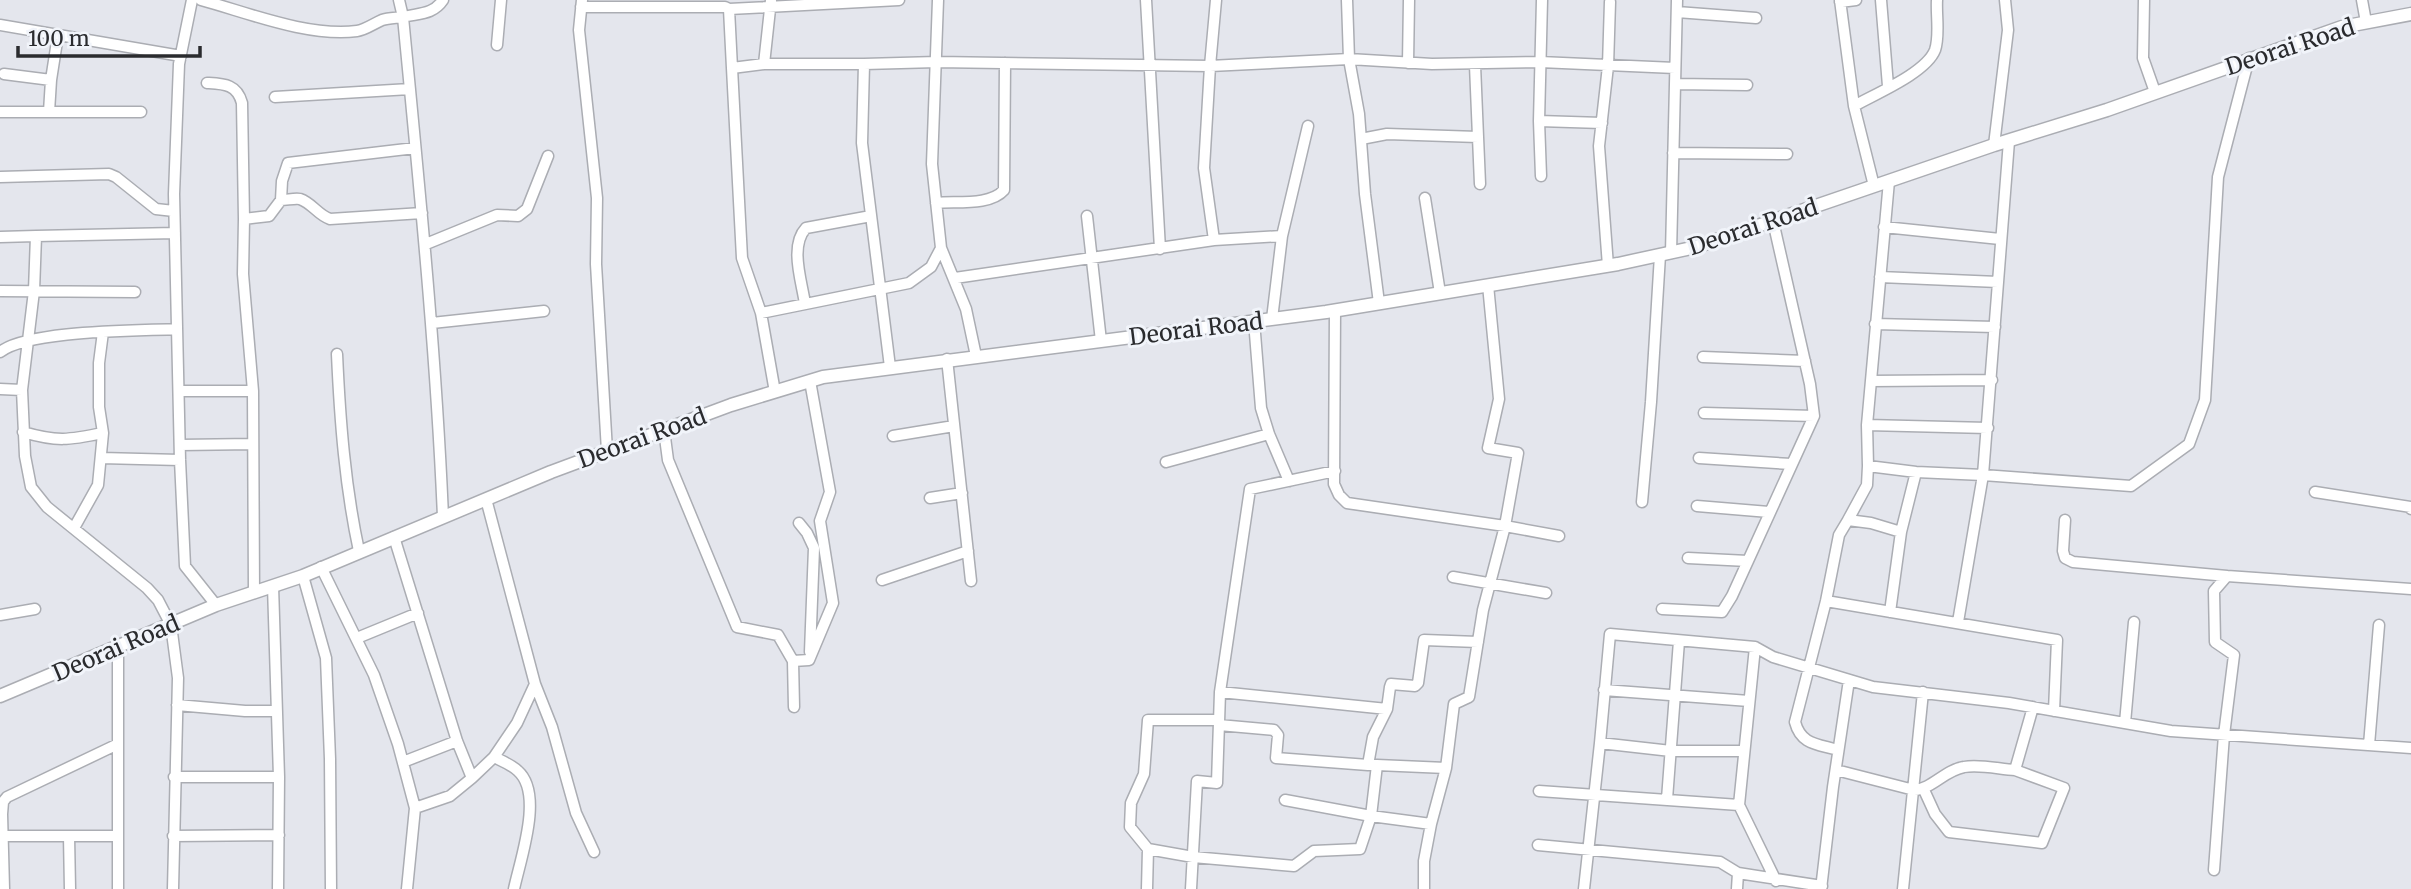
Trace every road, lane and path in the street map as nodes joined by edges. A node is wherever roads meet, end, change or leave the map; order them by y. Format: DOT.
graph roads {
  1 [pos="191,0"];
  2 [pos="201,0"];
  3 [pos="254,0"];
  4 [pos="399,0"];
  5 [pos="443,0"];
  6 [pos="501,0"];
  7 [pos="900,0"];
  8 [pos="938,0"];
  9 [pos="1146,0"];
  10 [pos="1216,0"];
  11 [pos="1347,0"];
  12 [pos="1409,0"];
  13 [pos="1542,0"];
  14 [pos="1677,0"];
  15 [pos="1856,0"];
  16 [pos="1881,0"];
  17 [pos="1937,0"];
  18 [pos="2005,0"];
  19 [pos="2144,0"];
  20 [pos="2362,0"];
  21 [pos="1840,1"];
  22 [pos="1610,2"];
  23 [pos="698,3"];
  24 [pos="770,3"];
  25 [pos="582,4"];
  26 [pos="729,9"];
  27 [pos="1677,12"];
  28 [pos="2411,14"];
  29 [pos="254,15"];
  30 [pos="403,17"];
  31 [pos="1756,18"];
  32 [pos="2366,22"];
  33 [pos="0,24"];
  34 [pos="58,35"];
  35 [pos="497,44"];
  36 [pos="181,56"];
  37 [pos="2249,58"];
  38 [pos="1349,59"];
  39 [pos="937,62"];
  40 [pos="1408,62"];
  41 [pos="1540,62"];
  42 [pos="1005,63"];
  43 [pos="764,64"];
  44 [pos="864,64"];
  45 [pos="1148,65"];
  46 [pos="1475,65"];
  47 [pos="1210,66"];
  48 [pos="1608,66"];
  49 [pos="732,68"];
  50 [pos="1675,68"];
  51 [pos="4,74"];
  52 [pos="51,80"];
  53 [pos="207,83"];
  54 [pos="1675,83"];
  55 [pos="1747,85"];
  56 [pos="1888,86"];
  57 [pos="410,89"];
  58 [pos="2155,92"];
  59 [pos="275,97"];
  60 [pos="1854,106"];
  61 [pos="0,112"];
  62 [pos="49,112"];
  63 [pos="141,112"];
  64 [pos="1539,121"];
  65 [pos="1602,123"];
  66 [pos="1308,126"];
  67 [pos="1478,136"];
  68 [pos="1361,139"];
  69 [pos="2009,141"];
  70 [pos="1994,145"];
  71 [pos="415,148"];
  72 [pos="1673,153"];
  73 [pos="1787,154"];
  74 [pos="548,156"];
  75 [pos="1541,176"];
  76 [pos="0,177"];
  77 [pos="1889,181"];
  78 [pos="1480,184"];
  79 [pos="1874,187"];
  80 [pos="1425,198"];
  81 [pos="281,200"];
  82 [pos="936,203"];
  83 [pos="174,211"];
  84 [pos="422,213"];
  85 [pos="872,216"];
  86 [pos="1087,216"];
  87 [pos="244,219"];
  88 [pos="1773,221"];
  89 [pos="1884,227"];
  90 [pos="174,233"];
  91 [pos="36,236"];
  92 [pos="1282,236"];
  93 [pos="0,237"];
  94 [pos="2000,239"];
  95 [pos="1214,240"];
  96 [pos="426,244"];
  97 [pos="941,248"];
  98 [pos="1160,249"];
  99 [pos="1665,254"];
  100 [pos="1092,260"];
  101 [pos="1608,266"];
  102 [pos="1880,277"];
  103 [pos="955,278"];
  104 [pos="1998,282"];
  105 [pos="1489,285"];
  106 [pos="880,288"];
  107 [pos="0,291"];
  108 [pos="34,291"];
  109 [pos="135,292"];
  110 [pos="1440,293"];
  111 [pos="1379,303"];
  112 [pos="805,304"];
  113 [pos="1335,310"];
  114 [pos="544,311"];
  115 [pos="761,313"];
  116 [pos="1272,319"];
  117 [pos="1254,321"];
  118 [pos="432,323"];
  119 [pos="1875,324"];
  120 [pos="1995,327"];
  121 [pos="177,329"];
  122 [pos="103,332"];
  123 [pos="29,340"];
  124 [pos="1101,341"];
  125 [pos="0,352"];
  126 [pos="337,354"];
  127 [pos="976,356"];
  128 [pos="1703,357"];
  129 [pos="947,359"];
  130 [pos="1805,361"];
  131 [pos="890,368"];
  132 [pos="1992,380"];
  133 [pos="810,381"];
  134 [pos="1871,381"];
  135 [pos="0,389"];
  136 [pos="22,390"];
  137 [pos="178,391"];
  138 [pos="253,391"];
  139 [pos="775,392"];
  140 [pos="1704,413"];
  141 [pos="1814,415"];
  142 [pos="1867,425"];
  143 [pos="954,426"];
  144 [pos="1988,428"];
  145 [pos="664,430"];
  146 [pos="23,432"];
  147 [pos="103,433"];
  148 [pos="1269,434"];
  149 [pos="893,436"];
  150 [pos="253,444"];
  151 [pos="180,446"];
  152 [pos="607,451"];
  153 [pos="101,458"];
  154 [pos="1699,458"];
  155 [pos="180,460"];
  156 [pos="1166,461"];
  157 [pos="1791,464"];
  158 [pos="1868,466"];
  159 [pos="1335,471"];
  160 [pos="1916,471"];
  161 [pos="1983,475"];
  162 [pos="1289,481"];
  163 [pos="2315,492"];
  164 [pos="962,493"];
  165 [pos="930,498"];
  166 [pos="486,499"];
  167 [pos="1642,502"];
  168 [pos="1697,506"];
  169 [pos="2411,509"];
  170 [pos="1769,512"];
  171 [pos="443,517"];
  172 [pos="1848,520"];
  173 [pos="2065,520"];
  174 [pos="799,523"];
  175 [pos="1505,526"];
  176 [pos="74,528"];
  177 [pos="1901,531"];
  178 [pos="1559,536"];
  179 [pos="394,537"];
  180 [pos="359,551"];
  181 [pos="968,551"];
  182 [pos="1688,558"];
  183 [pos="1748,561"];
  184 [pos="321,567"];
  185 [pos="303,576"];
  186 [pos="1453,576"];
  187 [pos="2227,576"];
  188 [pos="882,580"];
  189 [pos="971,581"];
  190 [pos="1490,584"];
  191 [pos="273,586"];
  192 [pos="2411,589"];
  193 [pos="254,593"];
  194 [pos="1546,593"];
  195 [pos="1826,601"];
  196 [pos="216,605"];
  197 [pos="35,609"];
  198 [pos="1662,609"];
  199 [pos="1890,612"];
  200 [pos="418,613"];
  201 [pos="0,615"];
  202 [pos="1958,622"];
  203 [pos="2133,622"];
  204 [pos="172,625"];
  205 [pos="2379,625"];
  206 [pos="357,638"];
  207 [pos="1679,641"];
  208 [pos="1478,642"];
  209 [pos="118,646"];
  210 [pos="1755,647"];
  211 [pos="809,660"];
  212 [pos="793,661"];
  213 [pos="1808,668"];
  214 [pos="1849,680"];
  215 [pos="535,684"];
  216 [pos="1604,690"];
  217 [pos="1220,692"];
  218 [pos="1923,692"];
  219 [pos="1675,695"];
  220 [pos="0,696"];
  221 [pos="1749,701"];
  222 [pos="177,705"];
  223 [pos="794,707"];
  224 [pos="2034,707"];
  225 [pos="1387,709"];
  226 [pos="277,711"];
  227 [pos="2054,711"];
  228 [pos="1219,723"];
  229 [pos="2125,723"];
  230 [pos="2224,735"];
  231 [pos="457,741"];
  232 [pos="1600,743"];
  233 [pos="118,744"];
  234 [pos="2369,745"];
  235 [pos="2411,748"];
  236 [pos="1838,750"];
  237 [pos="1671,751"];
  238 [pos="1744,751"];
  239 [pos="494,757"];
  240 [pos="403,762"];
  241 [pos="1372,765"];
  242 [pos="1446,768"];
  243 [pos="1836,770"];
  244 [pos="2015,770"];
  245 [pos="174,777"];
  246 [pos="279,777"];
  247 [pos="472,778"];
  248 [pos="1919,790"];
  249 [pos="1539,791"];
  250 [pos="1594,795"];
  251 [pos="1667,799"];
  252 [pos="1285,800"];
  253 [pos="2,801"];
  254 [pos="1739,805"];
  255 [pos="415,808"];
  256 [pos="1371,816"];
  257 [pos="1431,824"];
  258 [pos="279,835"];
  259 [pos="2,836"];
  260 [pos="69,836"];
  261 [pos="118,836"];
  262 [pos="173,836"];
  263 [pos="1538,845"];
  264 [pos="1148,849"];
  265 [pos="1588,849"];
  266 [pos="594,852"];
  267 [pos="1193,856"];
  268 [pos="2214,870"];
  269 [pos="1738,873"];
  270 [pos="1776,881"];
  271 [pos="1808,884"];
  272 [pos="1822,887"];
  273 [pos="4,889"];
  274 [pos="70,889"];
  275 [pos="118,889"];
  276 [pos="173,889"];
  277 [pos="278,889"];
  278 [pos="331,889"];
  279 [pos="407,889"];
  280 [pos="514,889"];
  281 [pos="1147,889"];
  282 [pos="1191,889"];
  283 [pos="1424,889"];
  284 [pos="1584,889"];
  285 [pos="1737,889"];
  286 [pos="1793,889"];
  287 [pos="1903,889"];
  1 -- 36 [label="street"];
  2 -- 29 [label="street"];
  3 -- 29 [label="street"];
  4 -- 30 [label="street"];
  5 -- 30 [label="street"];
  6 -- 35 [label="street"];
  7 -- 24 [label="street"];
  8 -- 39 [label="street"];
  9 -- 45 [label="street"];
  10 -- 47 [label="street"];
  11 -- 38 [label="street"];
  12 -- 40 [label="street"];
  13 -- 41 [label="street"];
  14 -- 27 [label="street"];
  15 -- 21 [label="street"];
  16 -- 56 [label="street"];
  17 -- 56 [label="street"];
  18 -- 70 [label="street"];
  19 -- 58 [label="street"];
  20 -- 32 [label="street"];
  21 -- 60 [label="street"];
  22 -- 48 [label="street"];
  23 -- 25 [label="street"];
  23 -- 26 [label="street"];
  24 -- 26 [label="street"];
  24 -- 43 [label="street"];
  25 -- 152 [label="street"];
  26 -- 49 [label="street"];
  27 -- 31 [label="street"];
  27 -- 50 [label="street"];
  28 -- 32 [label="street, Deorai Road"];
  29 -- 30 [label="street"];
  30 -- 57 [label="street"];
  32 -- 37 [label="street, Deorai Road"];
  33 -- 34 [label="street"];
  34 -- 36 [label="street"];
  34 -- 52 [label="street"];
  36 -- 83 [label="street"];
  37 -- 58 [label="street, Deorai Road"];
  37 -- 161 [label="street"];
  38 -- 40 [label="street"];
  38 -- 47 [label="street"];
  38 -- 68 [label="street"];
  39 -- 42 [label="street"];
  39 -- 44 [label="street"];
  39 -- 82 [label="street"];
  40 -- 46 [label="street"];
  41 -- 46 [label="street"];
  41 -- 48 [label="street"];
  41 -- 64 [label="street"];
  42 -- 45 [label="street"];
  42 -- 82 [label="street"];
  43 -- 44 [label="street"];
  43 -- 49 [label="street"];
  44 -- 85 [label="street"];
  45 -- 47 [label="street"];
  45 -- 98 [label="street"];
  46 -- 67 [label="street"];
  47 -- 95 [label="street"];
  48 -- 50 [label="street"];
  48 -- 65 [label="street"];
  49 -- 115 [label="street"];
  50 -- 54 [label="street"];
  51 -- 52 [label="street"];
  52 -- 62 [label="street"];
  53 -- 87 [label="street"];
  54 -- 55 [label="street"];
  54 -- 72 [label="street"];
  56 -- 60 [label="street"];
  57 -- 59 [label="street"];
  57 -- 71 [label="street"];
  58 -- 69 [label="street, Deorai Road"];
  60 -- 79 [label="street"];
  61 -- 62 [label="street"];
  62 -- 63 [label="street"];
  64 -- 65 [label="street"];
  64 -- 75 [label="street"];
  65 -- 101 [label="street"];
  66 -- 92 [label="street"];
  67 -- 68 [label="street"];
  67 -- 78 [label="street"];
  68 -- 111 [label="street"];
  69 -- 70 [label="street, Deorai Road"];
  69 -- 94 [label="street"];
  70 -- 77 [label="street, Deorai Road"];
  71 -- 81 [label="street"];
  71 -- 84 [label="street"];
  72 -- 73 [label="street"];
  72 -- 99 [label="street"];
  74 -- 96 [label="street"];
  76 -- 83 [label="street"];
  77 -- 79 [label="street, Deorai Road"];
  77 -- 89 [label="street"];
  79 -- 88 [label="street, Deorai Road"];
  80 -- 110 [label="street"];
  81 -- 84 [label="street"];
  81 -- 87 [label="street"];
  82 -- 97 [label="street"];
  83 -- 90 [label="street"];
  84 -- 96 [label="street"];
  85 -- 106 [label="street"];
  85 -- 112 [label="street"];
  86 -- 100 [label="street"];
  87 -- 138 [label="street"];
  88 -- 99 [label="street, Deorai Road"];
  88 -- 130 [label="street"];
  89 -- 94 [label="street"];
  89 -- 102 [label="street"];
  90 -- 91 [label="street"];
  90 -- 121 [label="street"];
  91 -- 93 [label="street"];
  91 -- 108 [label="street"];
  92 -- 95 [label="street"];
  92 -- 116 [label="street"];
  94 -- 104 [label="street"];
  95 -- 98 [label="street"];
  96 -- 118 [label="street"];
  97 -- 103 [label="street"];
  97 -- 106 [label="street"];
  98 -- 100 [label="street"];
  99 -- 101 [label="street, Deorai Road"];
  99 -- 167 [label="street"];
  100 -- 103 [label="street"];
  100 -- 124 [label="street"];
  101 -- 105 [label="street, Deorai Road"];
  102 -- 104 [label="street"];
  102 -- 119 [label="street"];
  103 -- 127 [label="street"];
  104 -- 120 [label="street"];
  105 -- 110 [label="street, Deorai Road"];
  105 -- 175 [label="street"];
  106 -- 112 [label="street"];
  106 -- 131 [label="street"];
  107 -- 108 [label="street"];
  108 -- 109 [label="street"];
  108 -- 123 [label="street"];
  110 -- 111 [label="street, Deorai Road"];
  111 -- 113 [label="street, Deorai Road"];
  112 -- 115 [label="street"];
  113 -- 116 [label="street, Deorai Road"];
  113 -- 159 [label="street"];
  114 -- 118 [label="street"];
  115 -- 139 [label="street"];
  116 -- 117 [label="street, Deorai Road"];
  117 -- 124 [label="street, Deorai Road"];
  117 -- 148 [label="street"];
  118 -- 171 [label="street"];
  119 -- 120 [label="street"];
  119 -- 134 [label="street"];
  120 -- 132 [label="street"];
  121 -- 122 [label="street"];
  121 -- 137 [label="street"];
  122 -- 123 [label="street"];
  122 -- 147 [label="street"];
  123 -- 125 [label="street"];
  123 -- 136 [label="street"];
  124 -- 127 [label="street, Deorai Road"];
  126 -- 180 [label="street"];
  127 -- 129 [label="street, Deorai Road"];
  128 -- 130 [label="street"];
  129 -- 131 [label="street, Deorai Road"];
  129 -- 143 [label="street"];
  130 -- 141 [label="street"];
  131 -- 133 [label="street, Deorai Road"];
  132 -- 134 [label="street"];
  132 -- 144 [label="street"];
  133 -- 139 [label="street, Deorai Road"];
  133 -- 211 [label="street"];
  134 -- 142 [label="street"];
  135 -- 136 [label="street"];
  136 -- 146 [label="street"];
  137 -- 138 [label="street"];
  137 -- 151 [label="street"];
  138 -- 150 [label="street"];
  139 -- 145 [label="street, Deorai Road"];
  140 -- 141 [label="street"];
  141 -- 157 [label="street"];
  142 -- 144 [label="street"];
  142 -- 158 [label="street"];
  143 -- 149 [label="street"];
  143 -- 164 [label="street"];
  144 -- 161 [label="street"];
  145 -- 152 [label="street, Deorai Road"];
  145 -- 212 [label="street"];
  146 -- 147 [label="street"];
  146 -- 176 [label="street"];
  147 -- 153 [label="street"];
  148 -- 156 [label="street"];
  148 -- 162 [label="street"];
  150 -- 151 [label="street"];
  150 -- 193 [label="street"];
  151 -- 155 [label="street"];
  152 -- 166 [label="street, Deorai Road"];
  153 -- 155 [label="street"];
  153 -- 176 [label="street"];
  154 -- 157 [label="street"];
  155 -- 196 [label="street"];
  157 -- 170 [label="street"];
  158 -- 160 [label="street"];
  158 -- 172 [label="street"];
  159 -- 162 [label="street"];
  159 -- 175 [label="street"];
  160 -- 161 [label="street"];
  160 -- 177 [label="street"];
  161 -- 202 [label="street"];
  162 -- 217 [label="street"];
  163 -- 169 [label="street"];
  164 -- 165 [label="street"];
  164 -- 181 [label="street"];
  166 -- 171 [label="street, Deorai Road"];
  166 -- 215 [label="street"];
  168 -- 170 [label="street"];
  170 -- 183 [label="street"];
  171 -- 179 [label="street, Deorai Road"];
  172 -- 177 [label="street"];
  172 -- 195 [label="street"];
  173 -- 187 [label="street"];
  174 -- 211 [label="street"];
  175 -- 178 [label="street"];
  175 -- 190 [label="street"];
  176 -- 204 [label="street"];
  177 -- 199 [label="street"];
  179 -- 180 [label="street, Deorai Road"];
  179 -- 200 [label="street"];
  180 -- 184 [label="street, Deorai Road"];
  181 -- 188 [label="street"];
  181 -- 189 [label="street"];
  182 -- 183 [label="street"];
  183 -- 198 [label="street"];
  184 -- 185 [label="street, Deorai Road"];
  184 -- 206 [label="street"];
  185 -- 191 [label="street, Deorai Road"];
  185 -- 278 [label="street"];
  186 -- 190 [label="street"];
  187 -- 192 [label="street"];
  187 -- 230 [label="street"];
  190 -- 194 [label="street"];
  190 -- 208 [label="street"];
  191 -- 193 [label="street, Deorai Road"];
  191 -- 226 [label="street"];
  193 -- 196 [label="street, Deorai Road"];
  195 -- 199 [label="street"];
  195 -- 213 [label="street"];
  196 -- 204 [label="street, Deorai Road"];
  197 -- 201 [label="street"];
  199 -- 202 [label="street"];
  200 -- 206 [label="street"];
  200 -- 231 [label="street"];
  202 -- 227 [label="street"];
  203 -- 229 [label="street"];
  204 -- 209 [label="street, Deorai Road"];
  204 -- 222 [label="street"];
  205 -- 234 [label="street"];
  206 -- 240 [label="street"];
  207 -- 210 [label="street"];
  207 -- 216 [label="street"];
  207 -- 219 [label="street"];
  208 -- 225 [label="street"];
  208 -- 242 [label="street"];
  209 -- 220 [label="street, Deorai Road"];
  209 -- 233 [label="street"];
  210 -- 213 [label="street"];
  210 -- 221 [label="street"];
  211 -- 212 [label="street"];
  212 -- 223 [label="street"];
  213 -- 214 [label="street"];
  213 -- 236 [label="street"];
  214 -- 218 [label="street"];
  214 -- 236 [label="street"];
  215 -- 239 [label="street"];
  215 -- 266 [label="street"];
  216 -- 219 [label="street"];
  216 -- 232 [label="street"];
  217 -- 225 [label="street"];
  217 -- 228 [label="street"];
  218 -- 224 [label="street"];
  218 -- 248 [label="street"];
  219 -- 221 [label="street"];
  219 -- 237 [label="street"];
  221 -- 238 [label="street"];
  222 -- 226 [label="street"];
  222 -- 245 [label="street"];
  224 -- 227 [label="street"];
  224 -- 244 [label="street"];
  225 -- 241 [label="street"];
  226 -- 246 [label="street"];
  227 -- 229 [label="street"];
  228 -- 241 [label="street"];
  228 -- 264 [label="street"];
  228 -- 267 [label="street"];
  229 -- 230 [label="street"];
  230 -- 234 [label="street"];
  230 -- 268 [label="street"];
  231 -- 240 [label="street"];
  231 -- 247 [label="street"];
  232 -- 237 [label="street"];
  232 -- 250 [label="street"];
  233 -- 253 [label="street"];
  233 -- 261 [label="street"];
  234 -- 235 [label="street"];
  236 -- 243 [label="street"];
  237 -- 238 [label="street"];
  237 -- 251 [label="street"];
  238 -- 254 [label="street"];
  239 -- 247 [label="street"];
  239 -- 280 [label="street"];
  240 -- 255 [label="street"];
  241 -- 242 [label="street"];
  241 -- 256 [label="street"];
  242 -- 257 [label="street"];
  243 -- 248 [label="street"];
  243 -- 272 [label="street"];
  244 -- 248 [label="street"];
  244 -- 248 [label="street"];
  245 -- 246 [label="street"];
  245 -- 262 [label="street"];
  246 -- 258 [label="street"];
  247 -- 255 [label="street"];
  248 -- 287 [label="street"];
  249 -- 250 [label="street"];
  250 -- 251 [label="street"];
  250 -- 265 [label="street"];
  251 -- 254 [label="street"];
  252 -- 256 [label="street"];
  253 -- 259 [label="street"];
  254 -- 270 [label="street"];
  255 -- 279 [label="street"];
  256 -- 257 [label="street"];
  256 -- 267 [label="street"];
  257 -- 283 [label="street"];
  258 -- 262 [label="street"];
  258 -- 277 [label="street"];
  259 -- 260 [label="street"];
  259 -- 273 [label="street"];
  260 -- 261 [label="street"];
  260 -- 274 [label="street"];
  261 -- 275 [label="street"];
  262 -- 276 [label="street"];
  263 -- 265 [label="street"];
  264 -- 267 [label="street"];
  264 -- 281 [label="street"];
  265 -- 269 [label="street"];
  265 -- 284 [label="street"];
  267 -- 282 [label="street"];
  269 -- 270 [label="street"];
  269 -- 285 [label="street"];
  270 -- 271 [label="street"];
  271 -- 272 [label="street"];
  271 -- 286 [label="street"];
}
